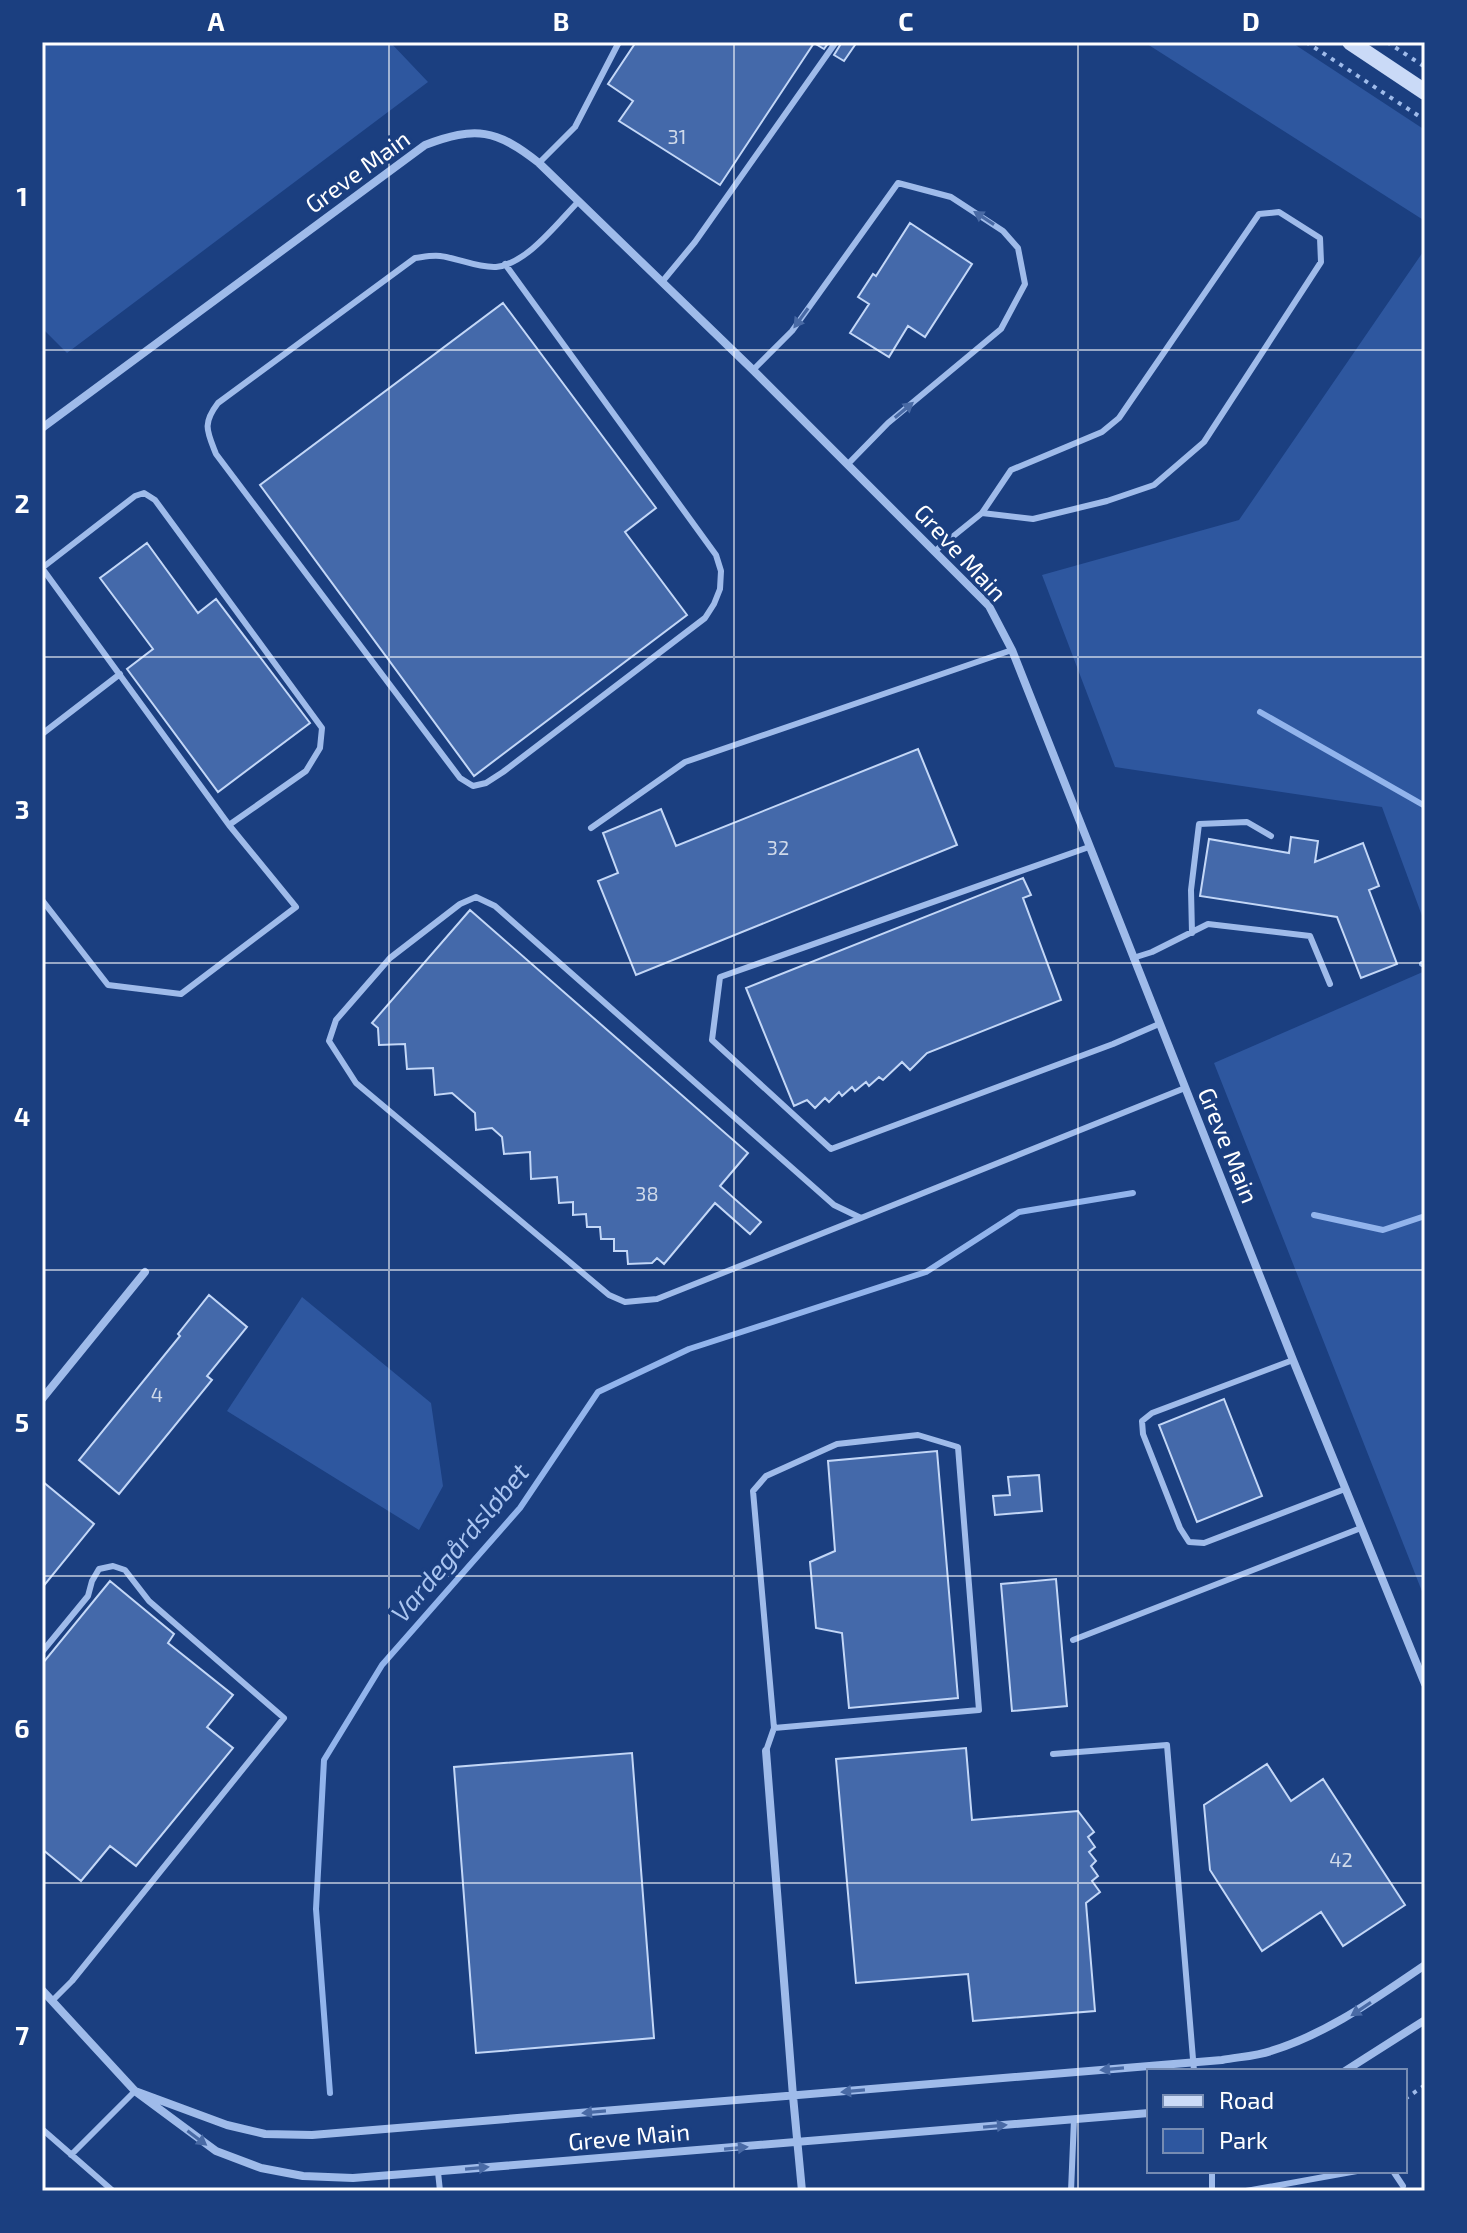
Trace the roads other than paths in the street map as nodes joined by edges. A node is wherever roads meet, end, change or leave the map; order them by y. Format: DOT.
graph roads {
  1 [pos="619,42"];
  2 [pos="836,42"];
  3 [pos="1350,42"];
  4 [pos="1425,92"];
  5 [pos="539,163"];
  6 [pos="579,201"];
  7 [pos="505,264"];
  8 [pos="662,282"];
  9 [pos="753,370"];
  10 [pos="42,428"];
  11 [pos="848,464"];
  12 [pos="982,513"];
  13 [pos="935,551"];
  14 [pos="1012,650"];
  15 [pos="120,674"];
  16 [pos="42,734"];
  17 [pos="229,825"];
  18 [pos="591,828"];
  19 [pos="1271,836"];
  20 [pos="1089,847"];
  21 [pos="42,900"];
  22 [pos="1192,933"];
  23 [pos="1133,958"];
  24 [pos="1330,984"];
  25 [pos="1159,1024"];
  26 [pos="1185,1088"];
  27 [pos="861,1218"];
  28 [pos="145,1272"];
  29 [pos="1293,1360"];
  30 [pos="42,1399"];
  31 [pos="1345,1489"];
  32 [pos="1361,1528"];
  33 [pos="1073,1640"];
  34 [pos="42,1652"];
  35 [pos="1425,1684"];
  36 [pos="774,1728"];
  37 [pos="766,1751"];
  38 [pos="1053,1754"];
  39 [pos="1425,1965"];
  40 [pos="42,1990"];
  41 [pos="52,2001"];
  42 [pos="1425,2020"];
  43 [pos="1194,2067"];
  44 [pos="1166,2069"];
  45 [pos="1348,2069"];
  46 [pos="1147,2070"];
  47 [pos="135,2091"];
  48 [pos="793,2096"];
  49 [pos="1147,2113"];
  50 [pos="1074,2119"];
  51 [pos="42,2129"];
  52 [pos="798,2143"];
  53 [pos="71,2155"];
  54 [pos="438,2172"];
  55 [pos="1346,2173"];
  56 [pos="1394,2173"];
  57 [pos="1403,2186"];
  58 [pos="113,2191"];
  59 [pos="440,2191"];
  60 [pos="802,2191"];
  61 [pos="1071,2191"];
  62 [pos="1246,2191"];
  1 -- 5 [label="lane"];
  2 -- 8 [label="lane"];
  3 -- 4 [label="street"];
  5 -- 6 [label="street, Greve Main"];
  5 -- 10 [label="street, Greve Main"];
  6 -- 7 [label="lane"];
  6 -- 8 [label="street, Greve Main"];
  7 -- 7 [label="lane"];
  8 -- 9 [label="street, Greve Main"];
  9 -- 11 [label="street, Greve Main"];
  11 -- 9 [label="lane, one-way"];
  11 -- 13 [label="street, Greve Main"];
  12 -- 12 [label="lane"];
  12 -- 13 [label="lane"];
  13 -- 14 [label="street, Greve Main"];
  14 -- 18 [label="lane"];
  14 -- 20 [label="street, Greve Main"];
  15 -- 16 [label="lane"];
  15 -- 17 [label="lane"];
  15 -- 17 [label="lane"];
  17 -- 21 [label="lane"];
  19 -- 22 [label="lane"];
  20 -- 23 [label="street, Greve Main"];
  20 -- 25 [label="lane"];
  22 -- 23 [label="lane"];
  22 -- 24 [label="lane"];
  23 -- 25 [label="street, Greve Main"];
  25 -- 26 [label="street, Greve Main"];
  26 -- 27 [label="lane"];
  26 -- 29 [label="street, Greve Main"];
  27 -- 27 [label="lane"];
  28 -- 30 [label="street"];
  29 -- 31 [label="street, Greve Main"];
  29 -- 31 [label="lane"];
  31 -- 32 [label="street, Greve Main"];
  32 -- 33 [label="lane"];
  32 -- 35 [label="street, Greve Main"];
  34 -- 41 [label="lane"];
  36 -- 36 [label="lane"];
  36 -- 37 [label="lane"];
  37 -- 48 [label="street"];
  38 -- 43 [label="lane"];
  39 -- 43 [label="street, Greve Main, one-way"];
  40 -- 41 [label="street, Greve Main"];
  41 -- 47 [label="street, Greve Main"];
  42 -- 45 [label="street"];
  43 -- 44 [label="street, Greve Main, one-way"];
  46 -- 48 [label="street, Greve Main, one-way"];
  48 -- 47 [label="street, Greve Main, one-way"];
  47 -- 53 [label="lane"];
  47 -- 54 [label="street, Greve Main, one-way"];
  48 -- 52 [label="street"];
  49 -- 50 [label="street, Greve Main"];
  52 -- 50 [label="street, Greve Main, one-way"];
  50 -- 61 [label="lane"];
  51 -- 53 [label="lane"];
  54 -- 52 [label="street, Greve Main, one-way"];
  52 -- 60 [label="street"];
  53 -- 58 [label="lane"];
  54 -- 59 [label="lane"];
  55 -- 62 [label="lane"];
  56 -- 57 [label="lane"];
}
